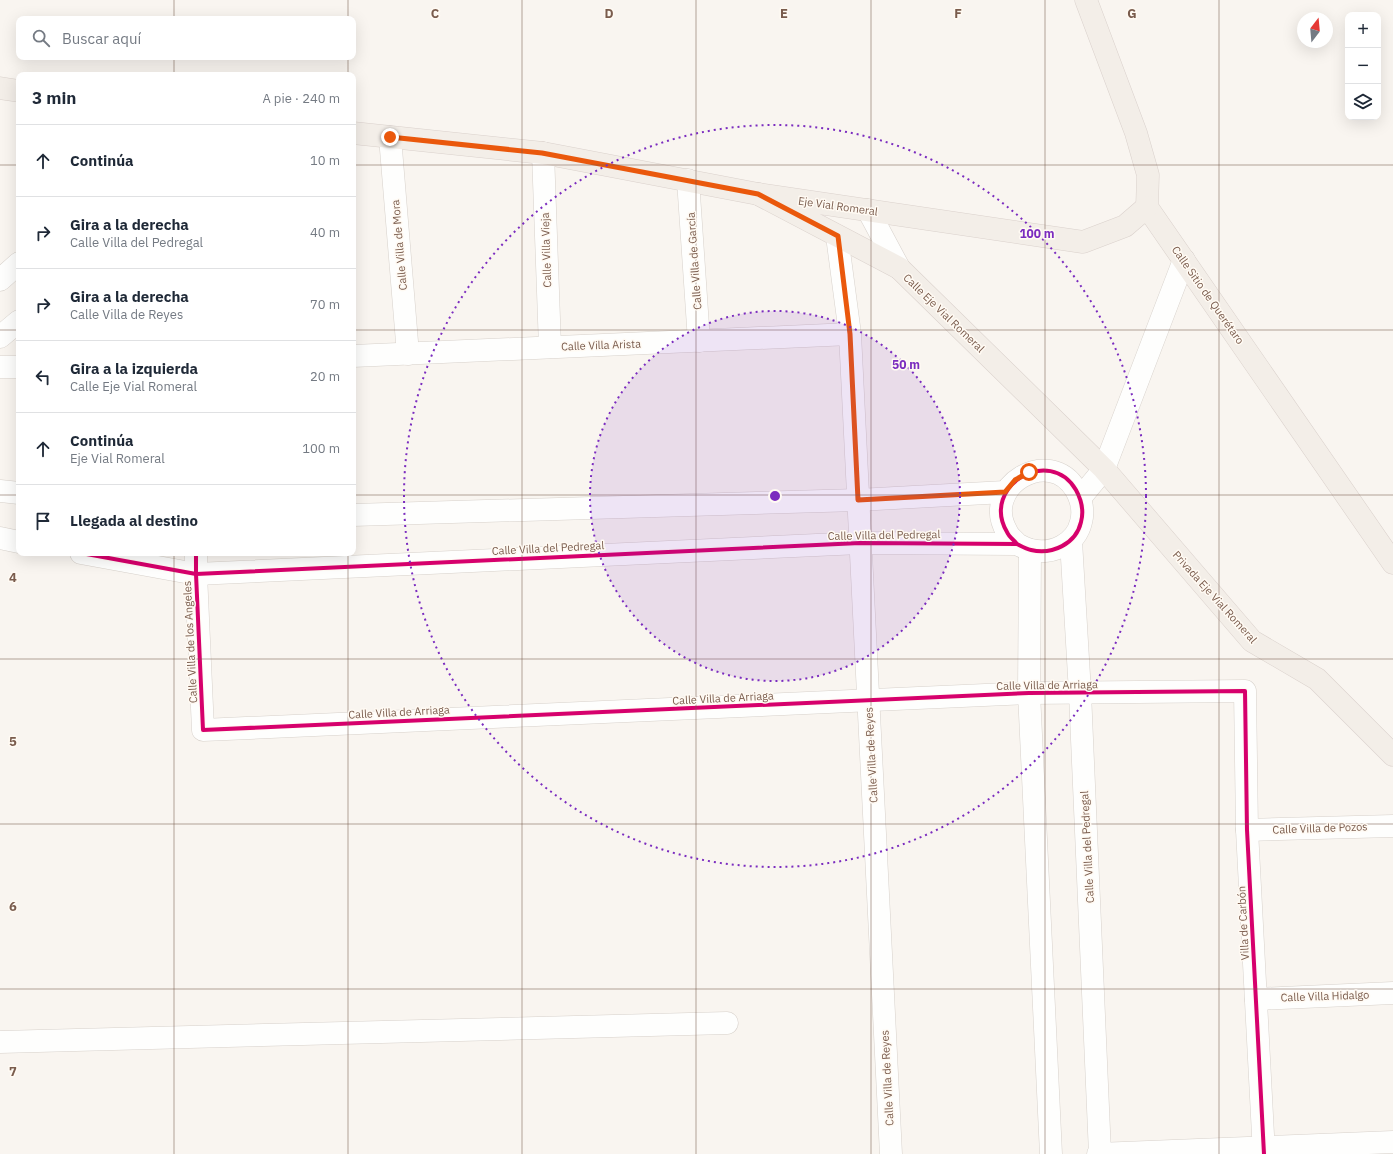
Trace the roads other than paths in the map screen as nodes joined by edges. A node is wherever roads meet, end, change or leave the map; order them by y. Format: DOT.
graph roads {
  1 [pos="1086,0"];
  2 [pos="0,88"];
  3 [pos="16,90"];
  4 [pos="356,133"];
  5 [pos="390,137"];
  6 [pos="542,153"];
  7 [pos="688,180"];
  8 [pos="758,194"];
  9 [pos="1147,207"];
  10 [pos="868,210"];
  11 [pos="838,236"];
  12 [pos="1184,260"];
  13 [pos="16,266"];
  14 [pos="899,268"];
  15 [pos="0,280"];
  16 [pos="16,324"];
  17 [pos="850,334"];
  18 [pos="0,337"];
  19 [pos="699,341"];
  20 [pos="550,347"];
  21 [pos="408,354"];
  22 [pos="356,356"];
  23 [pos="0,367"];
  24 [pos="16,367"];
  25 [pos="1104,469"];
  26 [pos="0,491"];
  27 [pos="1005,492"];
  28 [pos="16,494"];
  29 [pos="1081,498"];
  30 [pos="858,500"];
  31 [pos="356,515"];
  32 [pos="0,538"];
  33 [pos="16,541"];
  34 [pos="1071,541"];
  35 [pos="860,543"];
  36 [pos="1023,547"];
  37 [pos="116,556"];
  38 [pos="196,563"];
  39 [pos="1393,563"];
  40 [pos="1245,691"];
  41 [pos="1080,692"];
  42 [pos="1029,693"];
  43 [pos="869,700"];
  44 [pos="203,730"];
  45 [pos="1393,755"];
  46 [pos="1393,826"];
  47 [pos="1247,830"];
  48 [pos="1393,993"];
  49 [pos="1256,999"];
  50 [pos="727,1023"];
  51 [pos="0,1042"];
  52 [pos="1393,1142"];
  53 [pos="1264,1151"];
  54 [pos="891,1154"];
  55 [pos="1051,1154"];
  56 [pos="1099,1154"];
  1 -- 9 [label="main road"];
  2 -- 3 [label="main road"];
  4 -- 5 [label="main road, Eje Vial Romeral"];
  5 -- 6 [label="main road, Eje Vial Romeral"];
  5 -- 21 [label="street, Calle Villa de Mora"];
  6 -- 7 [label="main road, Eje Vial Romeral"];
  6 -- 20 [label="street, Calle Villa Vieja"];
  7 -- 8 [label="main road, Eje Vial Romeral"];
  7 -- 19 [label="street, Calle Villa de García"];
  8 -- 10 [label="main road, Eje Vial Romeral"];
  8 -- 11 [label="main road, Calle Eje Vial Romeral"];
  9 -- 10 [label="main road, Eje Vial Romeral"];
  9 -- 12 [label="main road, Calle Sitio de Querétaro"];
  10 -- 14 [label="street"];
  11 -- 14 [label="main road, Calle Eje Vial Romeral"];
  11 -- 17 [label="street, Calle Villa de Reyes"];
  12 -- 25 [label="street"];
  12 -- 39 [label="main road, Calle Sitio de Querétaro"];
  13 -- 15 [label="street"];
  14 -- 25 [label="main road, Calle Eje Vial Romeral"];
  16 -- 18 [label="street"];
  17 -- 19 [label="street, Calle Villa Arista"];
  17 -- 30 [label="street, Calle Villa de Reyes"];
  19 -- 20 [label="street, Calle Villa Arista"];
  20 -- 21 [label="street, Calle Villa Arista"];
  21 -- 22 [label="street, Calle Villa Arista"];
  23 -- 24 [label="street"];
  25 -- 29 [label="street"];
  25 -- 45 [label="main road, Privada Eje Vial Romeral"];
  26 -- 28 [label="street"];
  27 -- 29 [label="street"];
  27 -- 30 [label="street"];
  27 -- 36 [label="street"];
  29 -- 34 [label="street"];
  30 -- 31 [label="street"];
  30 -- 35 [label="street, Calle Villa de Reyes"];
  32 -- 33 [label="street"];
  34 -- 36 [label="street"];
  34 -- 41 [label="street, Calle Villa del Pedregal"];
  35 -- 36 [label="street, Calle Villa del Pedregal"];
  35 -- 38 [label="street, Calle Villa del Pedregal"];
  35 -- 43 [label="street, Calle Villa de Reyes"];
  36 -- 42 [label="street"];
  37 -- 38 [label="street, Calle Villa del Pedregal"];
  38 -- 44 [label="street, Calle Villa de los Angeles"];
  40 -- 41 [label="street, Calle Villa de Arriaga"];
  40 -- 47 [label="street, Villa de Carbón"];
  41 -- 42 [label="street, Calle Villa de Arriaga"];
  41 -- 56 [label="street, Calle Villa del Pedregal"];
  42 -- 43 [label="street, Calle Villa de Arriaga"];
  42 -- 55 [label="street"];
  43 -- 44 [label="street, Calle Villa de Arriaga"];
  43 -- 54 [label="street, Calle Villa de Reyes"];
  46 -- 47 [label="street, Calle Villa de Pozos"];
  47 -- 49 [label="street, Villa de Carbón"];
  48 -- 49 [label="street, Calle Villa Hidalgo"];
  49 -- 53 [label="street, Villa de Carbón"];
  50 -- 51 [label="street"];
  52 -- 53 [label="street"];
  53 -- 56 [label="street"];
}
